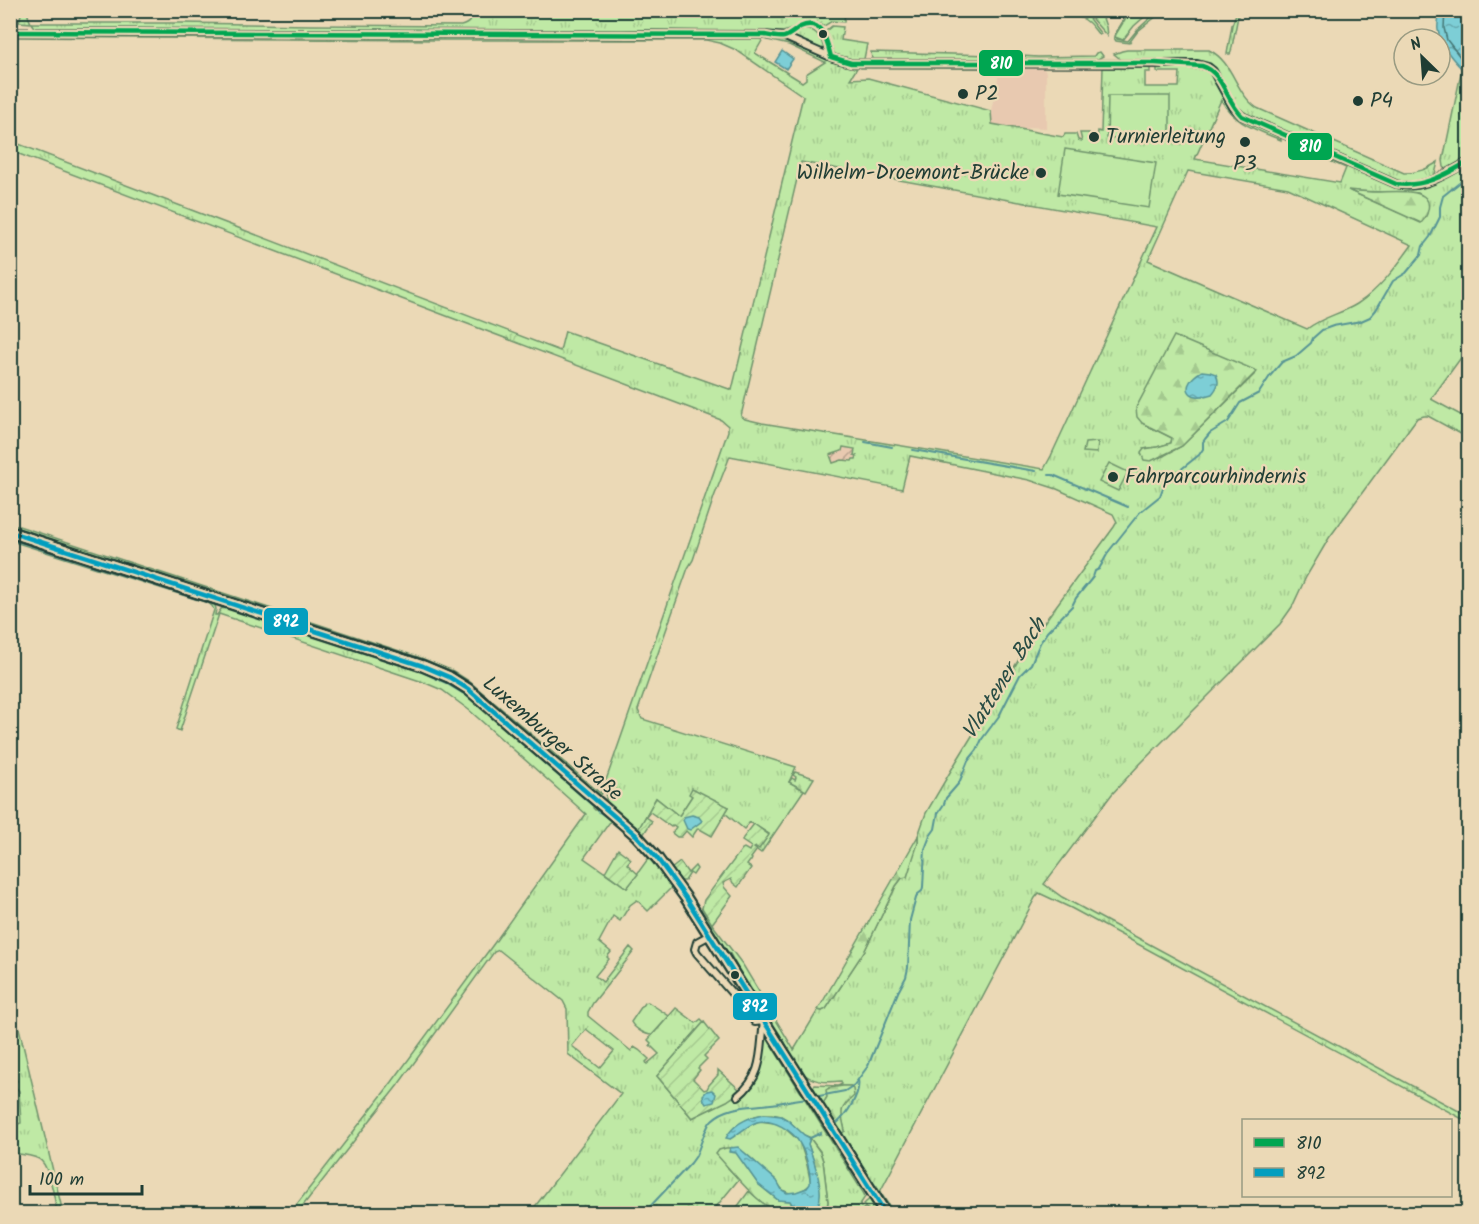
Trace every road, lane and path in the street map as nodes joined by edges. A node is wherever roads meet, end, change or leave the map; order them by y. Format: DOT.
graph roads {
  1 [pos="10,32"];
  2 [pos="1468,162"];
  3 [pos="10,532"];
  4 [pos="710,935"];
  5 [pos="747,997"];
  6 [pos="764,1021"];
  7 [pos="738,1096"];
  8 [pos="886,1214"];
  1 -- 2 [label="street"];
  3 -- 4 [label="main road, Luxemburger Straße"];
  4 -- 5 [label="main road, Luxemburger Straße"];
  4 -- 5 [label="street"];
  5 -- 6 [label="main road, Luxemburger Straße"];
  6 -- 7 [label="street"];
  6 -- 8 [label="main road, Luxemburger Straße"];
}
